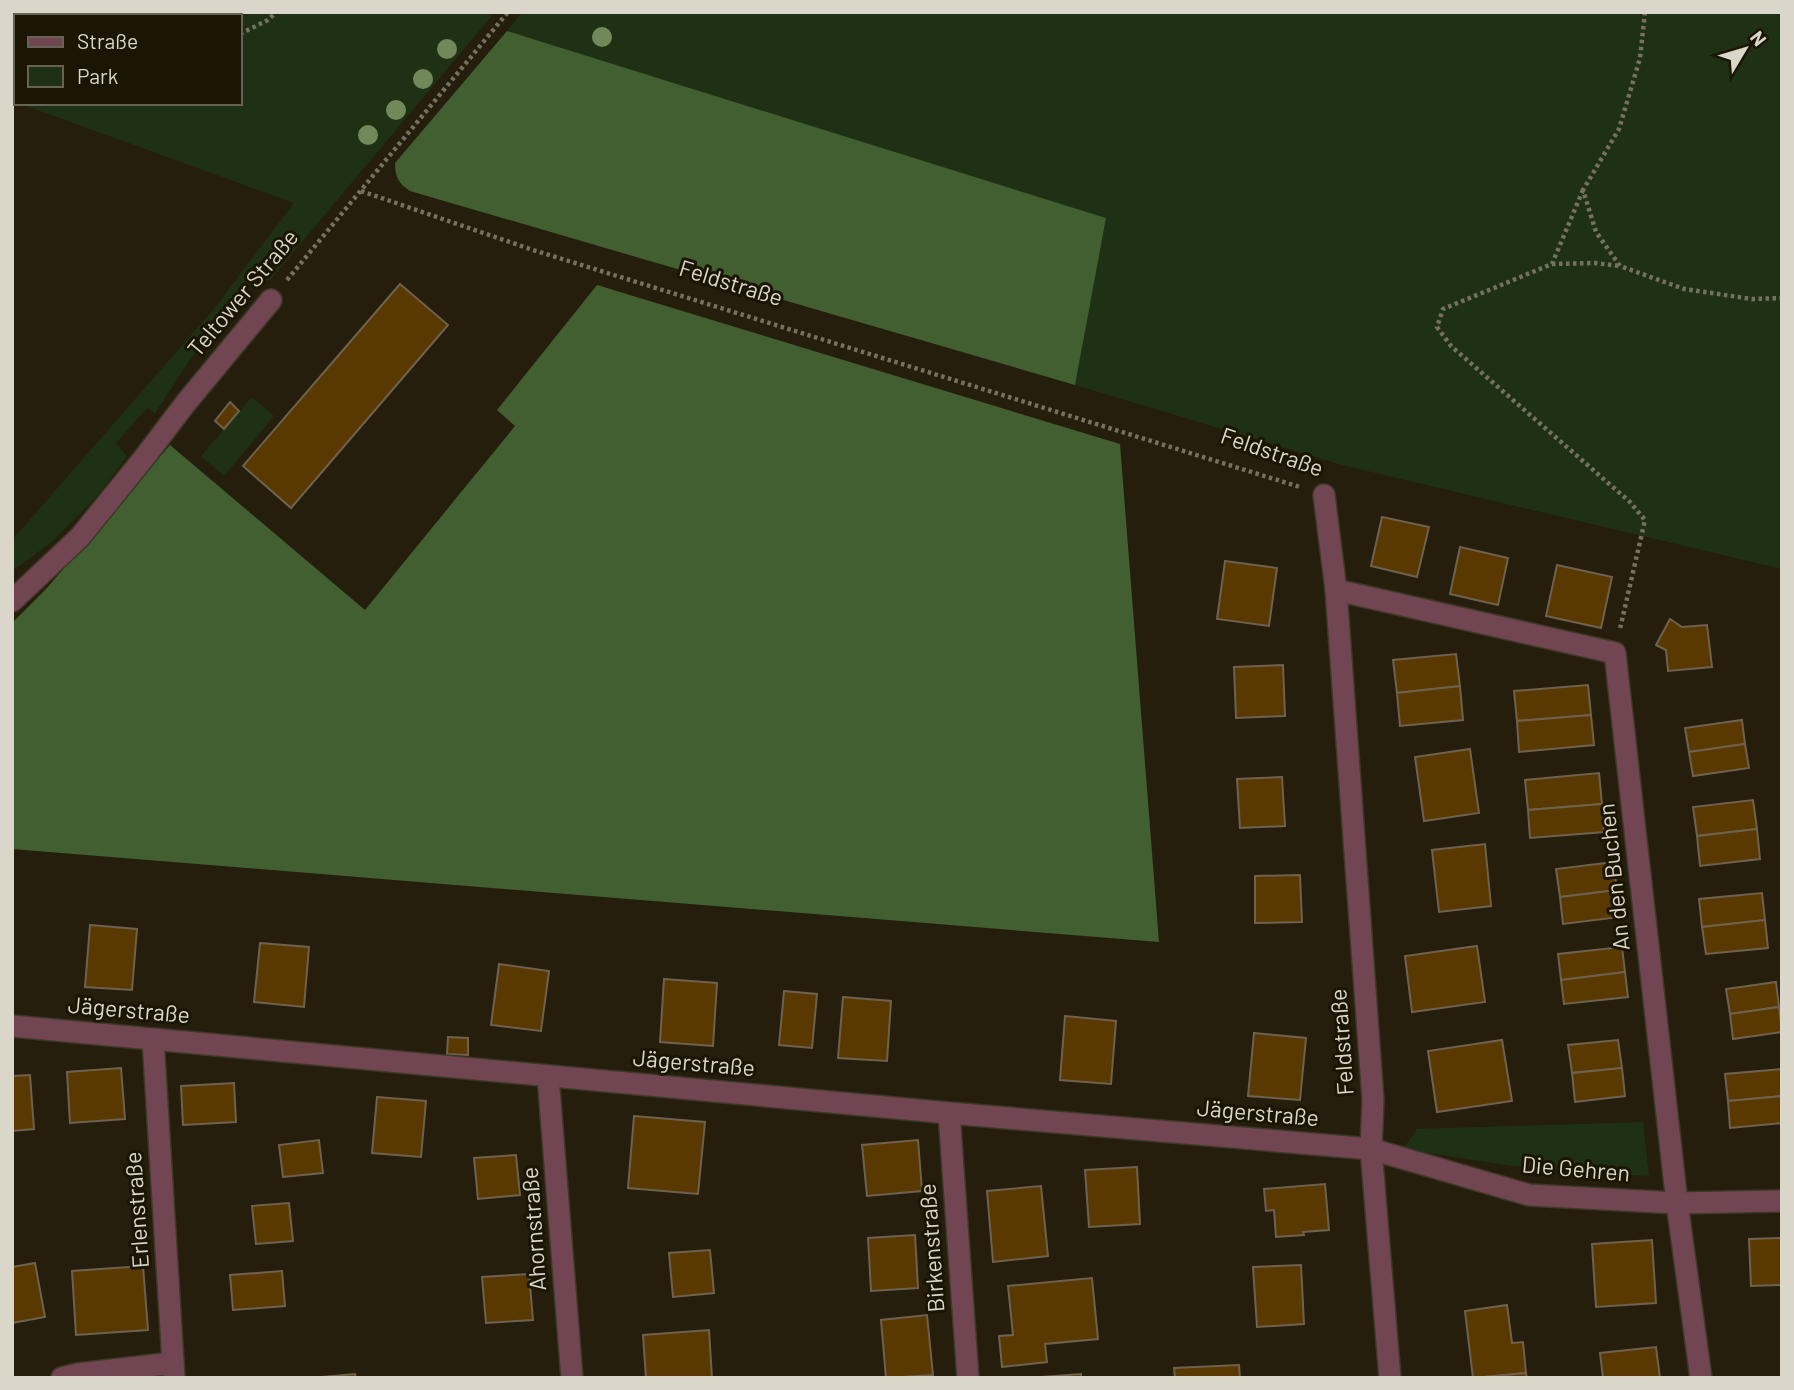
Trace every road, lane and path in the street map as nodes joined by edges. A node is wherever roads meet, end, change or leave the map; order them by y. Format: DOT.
graph roads {
  1 [pos="276,12"];
  2 [pos="508,12"];
  3 [pos="1645,12"];
  4 [pos="242,33"];
  5 [pos="1583,190"];
  6 [pos="361,191"];
  7 [pos="1552,264"];
  8 [pos="1620,266"];
  9 [pos="1782,298"];
  10 [pos="271,300"];
  11 [pos="1324,495"];
  12 [pos="1336,590"];
  13 [pos="12,601"];
  14 [pos="1615,653"];
  15 [pos="12,1026"];
  16 [pos="153,1039"];
  17 [pos="548,1076"];
  18 [pos="949,1113"];
  19 [pos="1371,1149"];
  20 [pos="1782,1201"];
  21 [pos="1677,1203"];
  22 [pos="173,1371"];
  23 [pos="62,1378"];
  24 [pos="572,1378"];
  25 [pos="968,1378"];
  26 [pos="1390,1378"];
  27 [pos="1701,1378"];
  1 -- 4 [label="path"];
  2 -- 6 [label="path, Teltower Straße"];
  3 -- 5 [label="path"];
  5 -- 7 [label="path"];
  5 -- 8 [label="path"];
  6 -- 10 [label="path, Teltower Straße"];
  6 -- 11 [label="path, Feldstraße"];
  7 -- 8 [label="path"];
  7 -- 14 [label="path"];
  8 -- 9 [label="path"];
  10 -- 13 [label="street, Teltower Straße"];
  11 -- 12 [label="street, Feldstraße"];
  12 -- 14 [label="street"];
  12 -- 19 [label="street, Feldstraße"];
  14 -- 21 [label="street, An den Buchen"];
  15 -- 16 [label="street, Jägerstraße"];
  16 -- 17 [label="street, Jägerstraße"];
  16 -- 22 [label="street, Erlenstraße"];
  17 -- 18 [label="street, Jägerstraße"];
  17 -- 24 [label="street, Ahornstraße"];
  18 -- 19 [label="street, Jägerstraße"];
  18 -- 25 [label="street, Birkenstraße"];
  19 -- 21 [label="street, Die Gehren"];
  19 -- 26 [label="street, Feldstraße"];
  20 -- 21 [label="street, Die Gehren"];
  21 -- 27 [label="street, An den Buchen"];
  22 -- 23 [label="street"];
}
